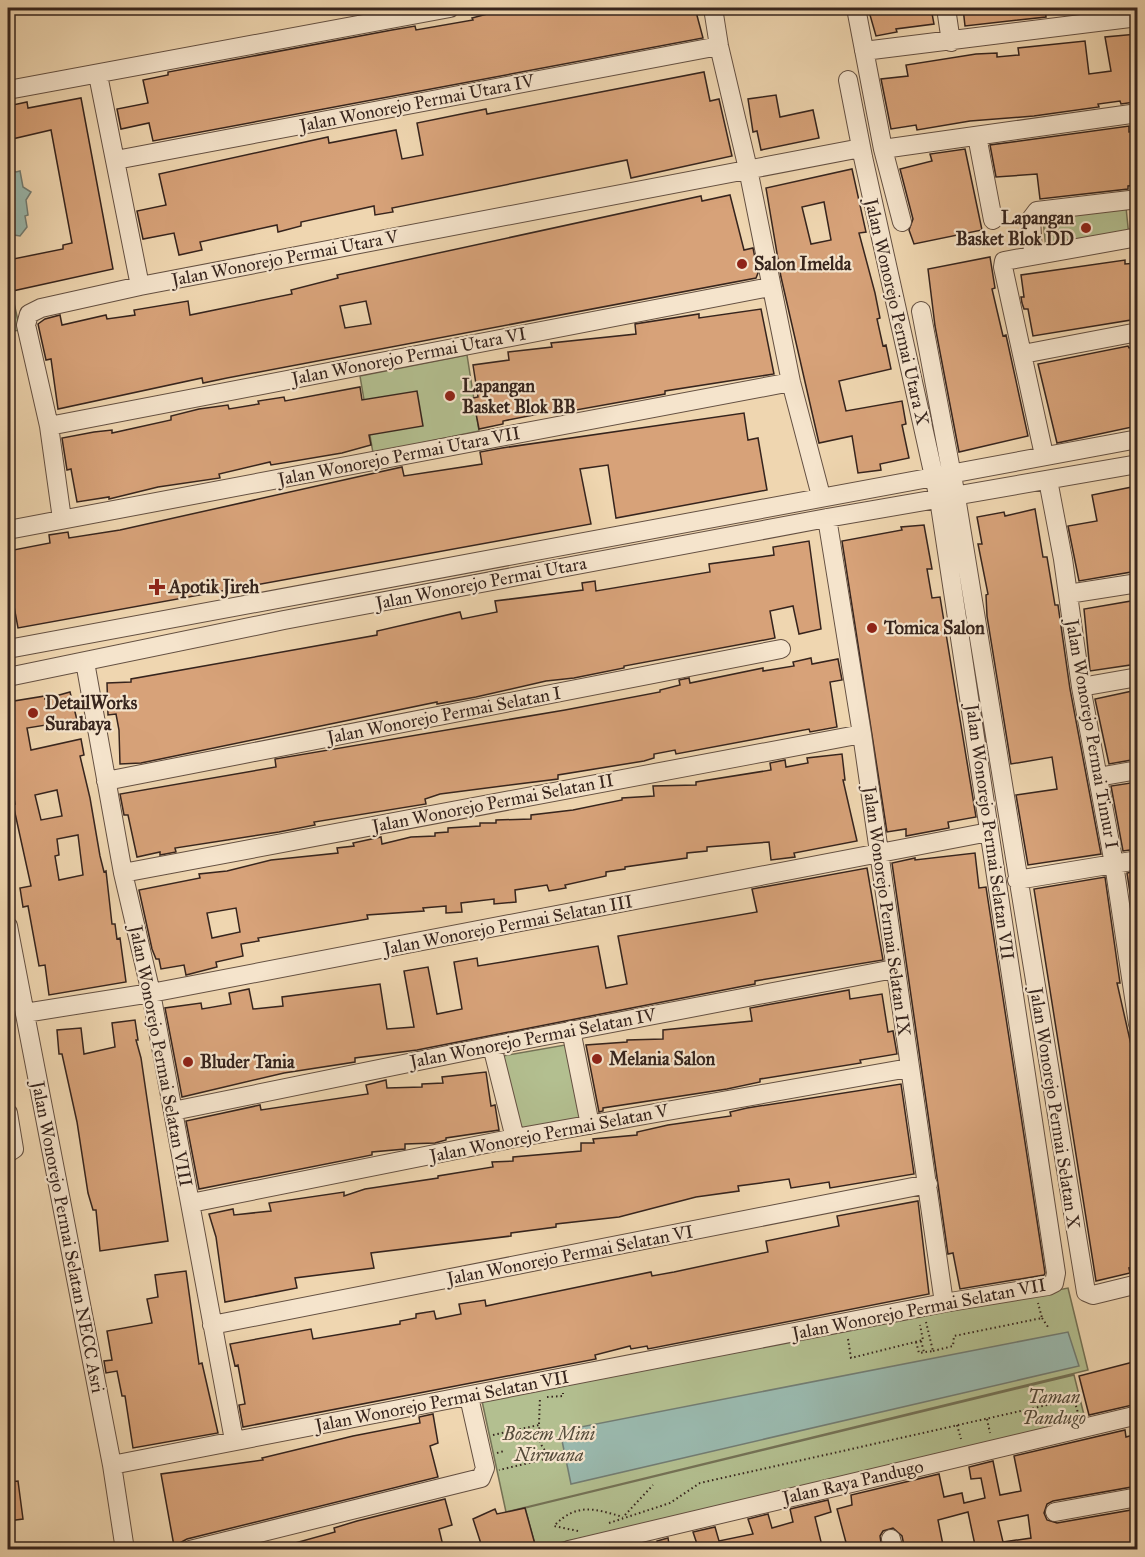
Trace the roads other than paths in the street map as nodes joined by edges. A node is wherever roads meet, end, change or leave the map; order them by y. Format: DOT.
graph roads {
  1 [pos="450,8"];
  2 [pos="713,8"];
  3 [pos="856,8"];
  4 [pos="946,8"];
  5 [pos="1137,17"];
  6 [pos="951,42"];
  7 [pos="719,46"];
  8 [pos="864,51"];
  9 [pos="98,75"];
  10 [pos="848,80"];
  11 [pos="8,90"];
  12 [pos="1137,112"];
  13 [pos="977,136"];
  14 [pos="856,149"];
  15 [pos="883,149"];
  16 [pos="116,160"];
  17 [pos="748,170"];
  18 [pos="1137,199"];
  19 [pos="993,220"];
  20 [pos="902,222"];
  21 [pos="1137,237"];
  22 [pos="1033,254"];
  23 [pos="140,286"];
  24 [pos="770,286"];
  25 [pos="921,311"];
  26 [pos="1137,332"];
  27 [pos="1023,354"];
  28 [pos="791,382"];
  29 [pos="48,426"];
  30 [pos="1137,439"];
  31 [pos="1044,455"];
  32 [pos="1137,464"];
  33 [pos="943,475"];
  34 [pos="1048,480"];
  35 [pos="821,496"];
  36 [pos="947,498"];
  37 [pos="827,518"];
  38 [pos="62,519"];
  39 [pos="8,530"];
  40 [pos="1137,583"];
  41 [pos="1068,594"];
  42 [pos="279,597"];
  43 [pos="284,620"];
  44 [pos="8,648"];
  45 [pos="781,649"];
  46 [pos="86,667"];
  47 [pos="8,677"];
  48 [pos="1137,677"];
  49 [pos="1081,687"];
  50 [pos="862,734"];
  51 [pos="1137,770"];
  52 [pos="1098,777"];
  53 [pos="106,781"];
  54 [pos="989,832"];
  55 [pos="879,854"];
  56 [pos="1137,860"];
  57 [pos="1114,864"];
  58 [pos="123,873"];
  59 [pos="1017,880"];
  60 [pos="8,926"];
  61 [pos="1132,952"];
  62 [pos="894,969"];
  63 [pos="151,993"];
  64 [pos="1136,1005"];
  65 [pos="25,1013"];
  66 [pos="1137,1024"];
  67 [pos="571,1030"];
  68 [pos="492,1046"];
  69 [pos="909,1068"];
  70 [pos="173,1111"];
  71 [pos="8,1113"];
  72 [pos="590,1125"];
  73 [pos="515,1138"];
  74 [pos="11,1151"];
  75 [pos="928,1184"];
  76 [pos="191,1203"];
  77 [pos="1137,1284"];
  78 [pos="944,1303"];
  79 [pos="212,1325"];
  80 [pos="469,1397"];
  81 [pos="1137,1415"];
  82 [pos="234,1440"];
  83 [pos="112,1466"];
  84 [pos="1137,1497"];
  85 [pos="1055,1512"];
  86 [pos="125,1550"];
  87 [pos="190,1550"];
  88 [pos="568,1550"];
  1 -- 9 [label="street"];
  2 -- 7 [label="street"];
  3 -- 8 [label="street"];
  4 -- 6 [label="street"];
  5 -- 6 [label="street"];
  6 -- 8 [label="street"];
  7 -- 16 [label="street, Jalan Wonorejo Permai Utara IV"];
  7 -- 17 [label="street"];
  8 -- 15 [label="street"];
  9 -- 11 [label="street"];
  9 -- 16 [label="street"];
  10 -- 14 [label="street, Jalan Wonorejo Permai Utara X"];
  12 -- 13 [label="street"];
  13 -- 15 [label="street"];
  13 -- 19 [label="street"];
  14 -- 17 [label="street"];
  14 -- 33 [label="street, Jalan Wonorejo Permai Utara X"];
  15 -- 20 [label="street"];
  16 -- 23 [label="street"];
  17 -- 23 [label="street, Jalan Wonorejo Permai Utara V"];
  17 -- 24 [label="street"];
  18 -- 22 [label="street"];
  21 -- 22 [label="street"];
  22 -- 27 [label="street"];
  23 -- 29 [label="street, Jalan Wonorejo Permai Utara V"];
  24 -- 28 [label="street"];
  24 -- 29 [label="street, Jalan Wonorejo Permai Utara VI"];
  25 -- 33 [label="street, Jalan Wonorejo Permai Utara X"];
  26 -- 27 [label="street"];
  27 -- 31 [label="street"];
  28 -- 35 [label="street"];
  28 -- 38 [label="street, Jalan Wonorejo Permai Utara VII"];
  29 -- 38 [label="street, Jalan Wonorejo Permai Utara V"];
  30 -- 31 [label="street, Jalan Wonorejo Permai Utara"];
  31 -- 33 [label="street, Jalan Wonorejo Permai Utara"];
  32 -- 34 [label="street, Jalan Wonorejo Permai Utara"];
  33 -- 35 [label="street, Jalan Wonorejo Permai Utara"];
  33 -- 36 [label="street"];
  34 -- 36 [label="street, Jalan Wonorejo Permai Utara"];
  34 -- 41 [label="street, Jalan Wonorejo Permai Timur I"];
  35 -- 42 [label="street, Jalan Wonorejo Permai Utara"];
  36 -- 37 [label="street, Jalan Wonorejo Permai Utara"];
  36 -- 54 [label="street, Jalan Wonorejo Permai Selatan VII"];
  36 -- 59 [label="street, Jalan Wonorejo Permai Selatan X"];
  37 -- 43 [label="street, Jalan Wonorejo Permai Utara"];
  37 -- 50 [label="street, Jalan Wonorejo Permai Selatan IX"];
  38 -- 39 [label="street, Jalan Wonorejo Permai Utara VII"];
  40 -- 41 [label="street"];
  41 -- 49 [label="street, Jalan Wonorejo Permai Timur I"];
  42 -- 43 [label="street"];
  42 -- 44 [label="street, Jalan Wonorejo Permai Utara"];
  43 -- 46 [label="street, Jalan Wonorejo Permai Utara"];
  45 -- 53 [label="street, Jalan Wonorejo Permai Selatan I"];
  46 -- 47 [label="street, Jalan Wonorejo Permai Utara"];
  46 -- 53 [label="street, Jalan Wonorejo Permai Selatan VIII"];
  48 -- 49 [label="street"];
  49 -- 52 [label="street, Jalan Wonorejo Permai Timur I"];
  50 -- 55 [label="street, Jalan Wonorejo Permai Selatan IX"];
  50 -- 58 [label="street, Jalan Wonorejo Permai Selatan II"];
  51 -- 52 [label="street"];
  52 -- 57 [label="street, Jalan Wonorejo Permai Timur I"];
  53 -- 58 [label="street, Jalan Wonorejo Permai Selatan VIII"];
  54 -- 55 [label="street, Jalan Wonorejo Permai Selatan III"];
  54 -- 78 [label="street, Jalan Wonorejo Permai Selatan VII"];
  55 -- 62 [label="street, Jalan Wonorejo Permai Selatan IX"];
  55 -- 63 [label="street, Jalan Wonorejo Permai Selatan III"];
  56 -- 57 [label="street"];
  57 -- 59 [label="street"];
  57 -- 61 [label="street, Jalan Wonorejo Permai Timur I"];
  58 -- 63 [label="street, Jalan Wonorejo Permai Selatan VIII"];
  59 -- 77 [label="street, Jalan Wonorejo Permai Selatan X"];
  60 -- 65 [label="street, Jalan Wonorejo Permai Selatan NECC Asri"];
  61 -- 64 [label="street, Jalan Wonorejo Permai Timur I"];
  62 -- 67 [label="street, Jalan Wonorejo Permai Selatan IV"];
  62 -- 69 [label="street, Jalan Wonorejo Permai Selatan IX"];
  63 -- 65 [label="street, Jalan Wonorejo Permai Selatan III"];
  63 -- 70 [label="street, Jalan Wonorejo Permai Selatan VIII"];
  64 -- 66 [label="street, Jalan Wonorejo Permai Timur I"];
  65 -- 83 [label="street, Jalan Wonorejo Permai Selatan NECC Asri"];
  67 -- 68 [label="street, Jalan Wonorejo Permai Selatan IV"];
  67 -- 72 [label="street"];
  68 -- 70 [label="street, Jalan Wonorejo Permai Selatan IV"];
  68 -- 73 [label="street"];
  69 -- 72 [label="street, Jalan Wonorejo Permai Selatan V"];
  69 -- 75 [label="street, Jalan Wonorejo Permai Selatan IX"];
  70 -- 76 [label="street, Jalan Wonorejo Permai Selatan VIII"];
  71 -- 74 [label="street"];
  72 -- 73 [label="street, Jalan Wonorejo Permai Selatan V"];
  73 -- 76 [label="street, Jalan Wonorejo Permai Selatan V"];
  75 -- 78 [label="street, Jalan Wonorejo Permai Selatan IX"];
  75 -- 79 [label="street, Jalan Wonorejo Permai Selatan VI"];
  76 -- 79 [label="street, Jalan Wonorejo Permai Selatan VIII"];
  78 -- 80 [label="street, Jalan Wonorejo Permai Selatan VII"];
  79 -- 82 [label="street, Jalan Wonorejo Permai Selatan VIII"];
  80 -- 82 [label="street, Jalan Wonorejo Permai Selatan VII"];
  80 -- 87 [label="street"];
  81 -- 88 [label="street, Jalan Raya Pandugo"];
  82 -- 83 [label="street, Jalan Wonorejo Permai Selatan VII"];
  83 -- 86 [label="street, Jalan Wonorejo Permai Selatan NECC Asri"];
  84 -- 85 [label="street"];
}
